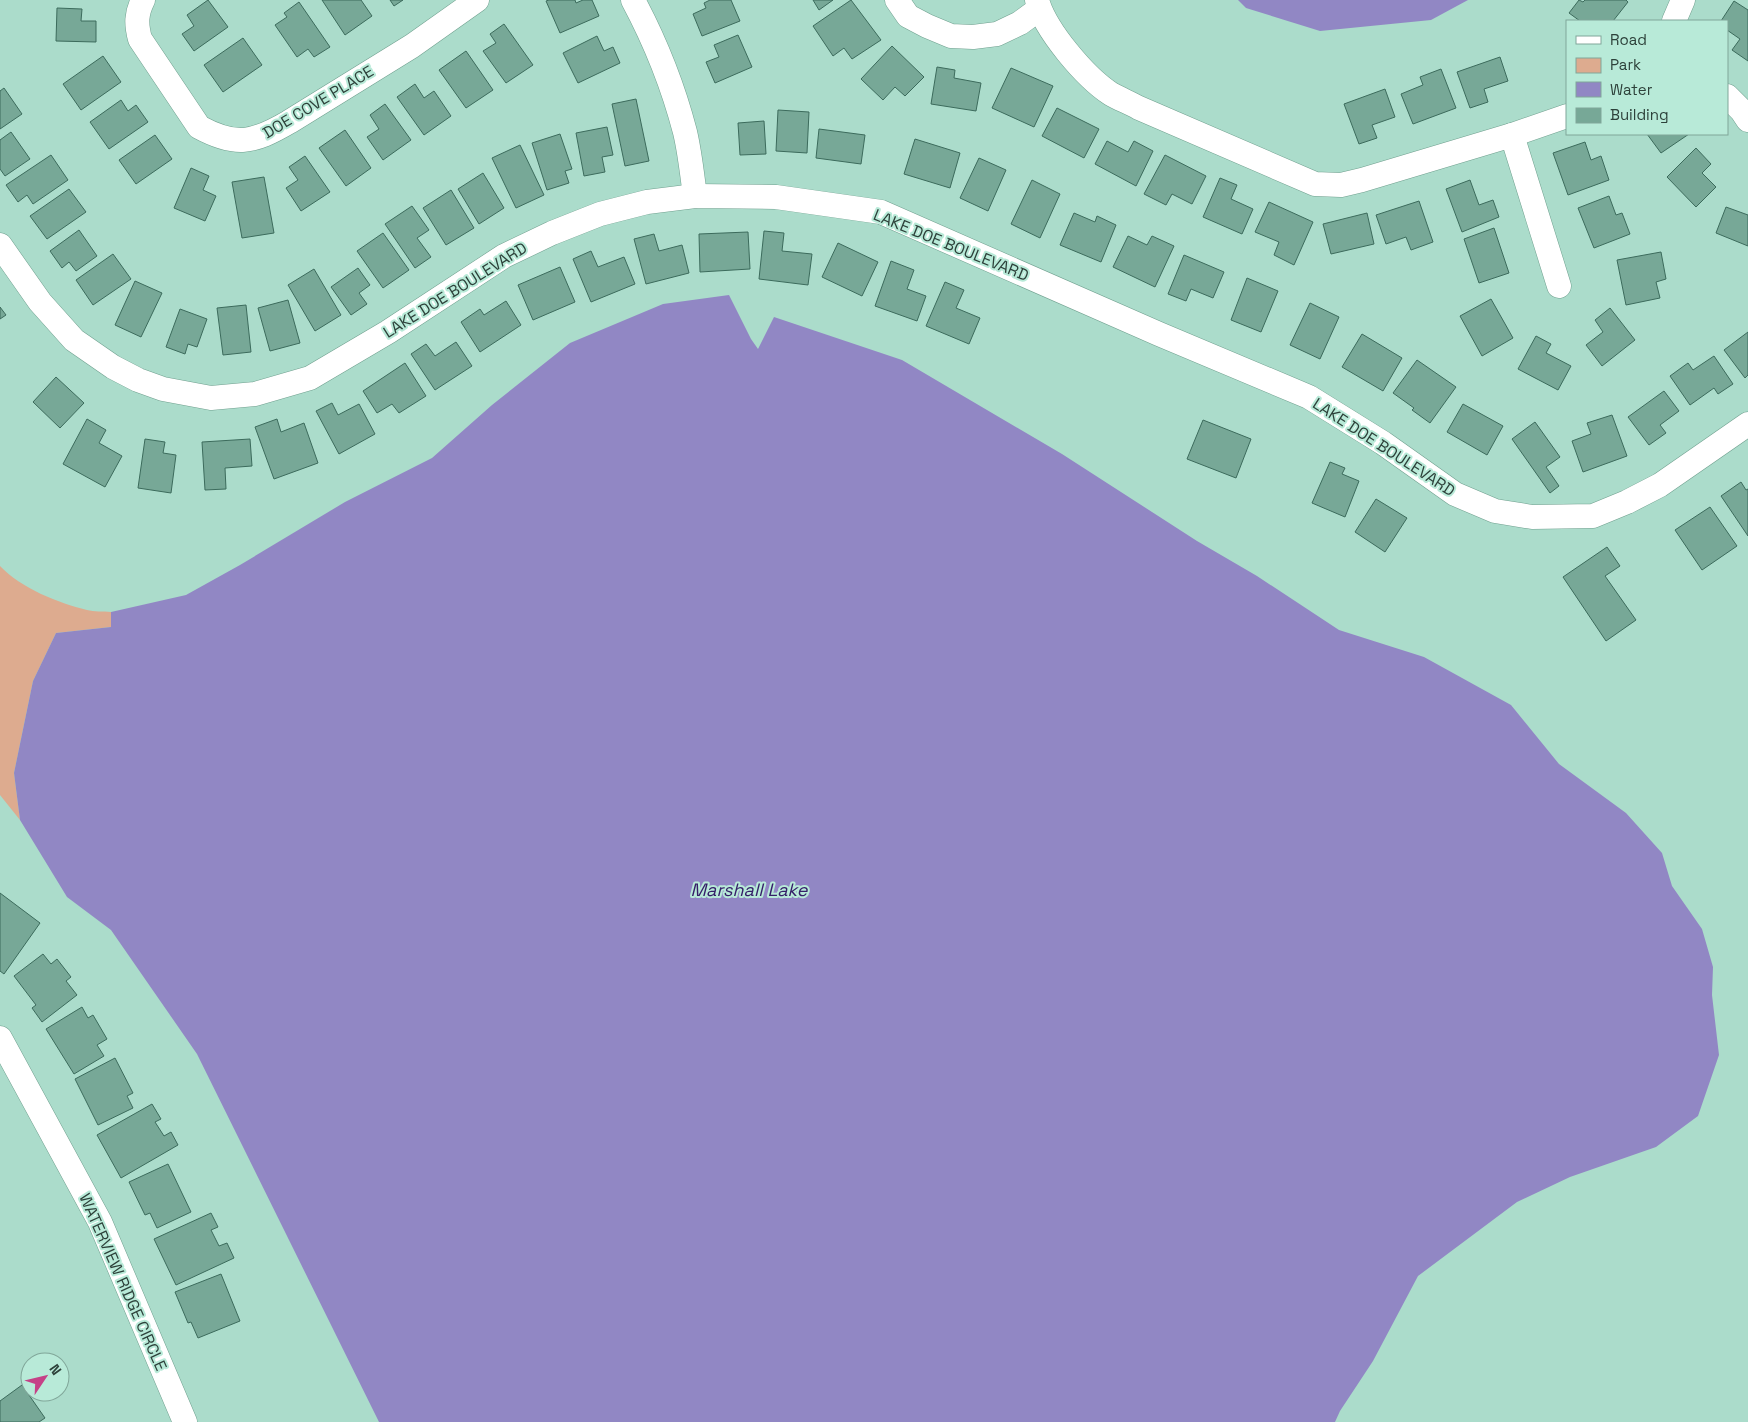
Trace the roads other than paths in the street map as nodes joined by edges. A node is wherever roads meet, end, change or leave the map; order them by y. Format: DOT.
graph roads {
  1 [pos="143,0"];
  2 [pos="477,0"];
  3 [pos="633,0"];
  4 [pos="897,0"];
  5 [pos="1683,0"];
  6 [pos="1038,5"];
  7 [pos="1674,20"];
  8 [pos="1728,97"];
  9 [pos="1566,116"];
  10 [pos="1748,120"];
  11 [pos="1512,135"];
  12 [pos="695,196"];
  13 [pos="0,245"];
  14 [pos="1559,286"];
  15 [pos="1748,424"];
  16 [pos="0,1038"];
  17 [pos="185,1422"];
  1 -- 2 [label="street, DOE COVE PLACE"];
  3 -- 12 [label="street"];
  4 -- 6 [label="street"];
  5 -- 7 [label="street"];
  6 -- 11 [label="street"];
  8 -- 10 [label="street"];
  9 -- 11 [label="street"];
  11 -- 14 [label="street"];
  12 -- 13 [label="street, LAKE DOE BOULEVARD"];
  12 -- 15 [label="street, LAKE DOE BOULEVARD"];
  16 -- 17 [label="street, WATERVIEW RIDGE CIRCLE"];
}
